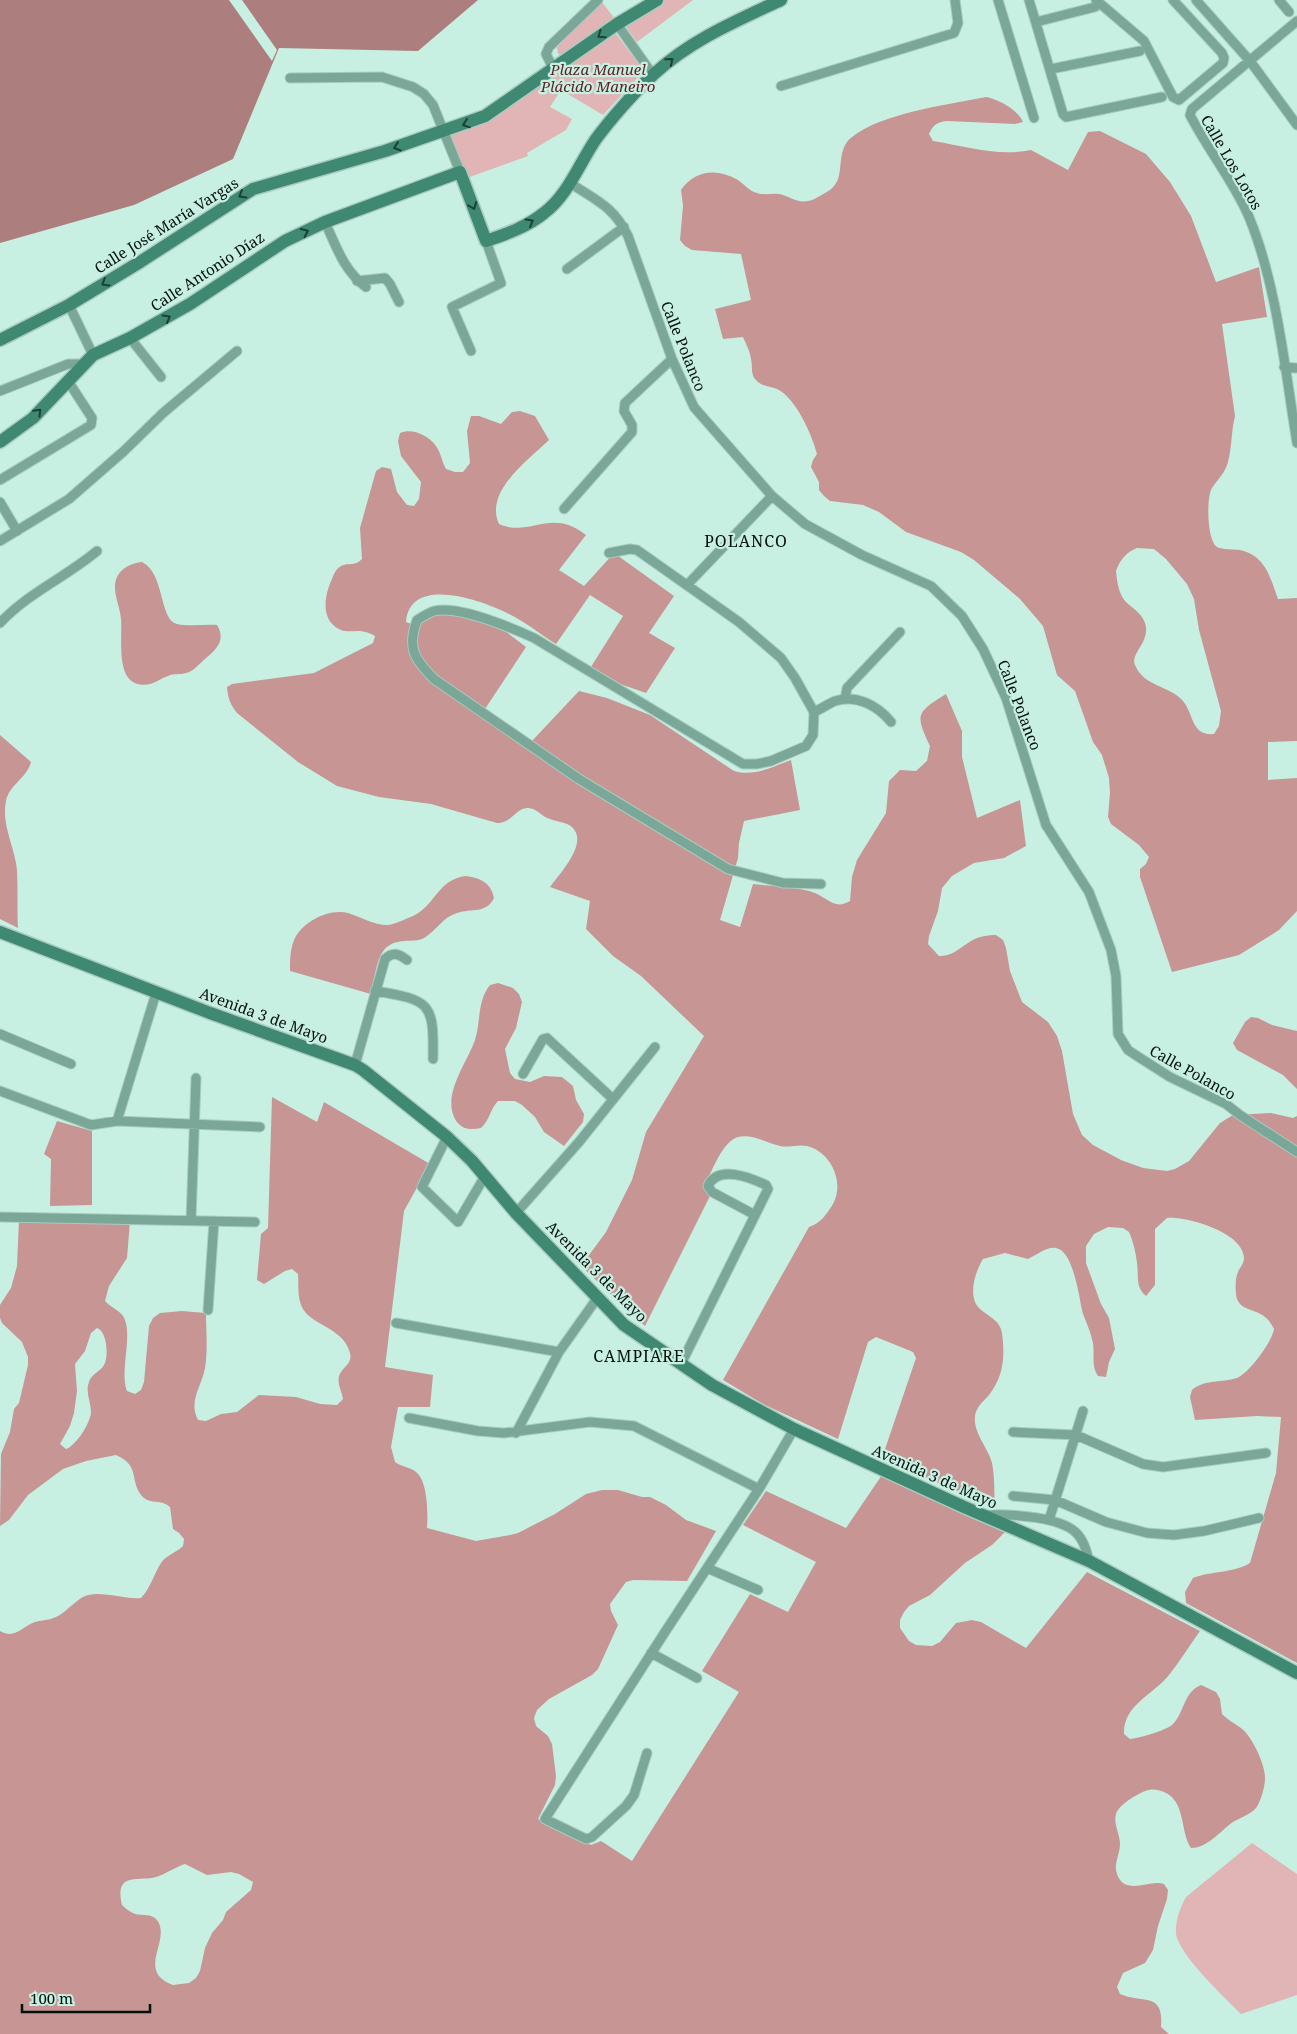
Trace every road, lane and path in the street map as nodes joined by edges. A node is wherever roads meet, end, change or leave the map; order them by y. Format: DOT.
graph roads {
  1 [pos="598,0"];
  2 [pos="657,0"];
  3 [pos="781,0"];
  4 [pos="955,0"];
  5 [pos="998,0"];
  6 [pos="1029,0"];
  7 [pos="1173,0"];
  8 [pos="1196,0"];
  9 [pos="1279,0"];
  10 [pos="1096,4"];
  11 [pos="1289,12"];
  12 [pos="1297,21"];
  13 [pos="1036,22"];
  14 [pos="617,24"];
  15 [pos="1140,51"];
  16 [pos="1250,61"];
  17 [pos="553,68"];
  18 [pos="1051,69"];
  19 [pos="653,75"];
  20 [pos="290,78"];
  21 [pos="781,86"];
  22 [pos="1162,97"];
  23 [pos="1034,118"];
  24 [pos="1297,125"];
  25 [pos="443,132"];
  26 [pos="460,172"];
  27 [pos="570,184"];
  28 [pos="324,222"];
  29 [pos="624,227"];
  30 [pos="486,241"];
  31 [pos="567,269"];
  32 [pos="357,281"];
  33 [pos="366,287"];
  34 [pos="399,302"];
  35 [pos="69,305"];
  36 [pos="130,338"];
  37 [pos="0,340"];
  38 [pos="237,351"];
  39 [pos="471,351"];
  40 [pos="93,355"];
  41 [pos="672,359"];
  42 [pos="83,364"];
  43 [pos="1284,368"];
  44 [pos="1297,368"];
  45 [pos="161,377"];
  46 [pos="68,380"];
  47 [pos="0,391"];
  48 [pos="0,442"];
  49 [pos="1297,443"];
  50 [pos="0,480"];
  51 [pos="772,496"];
  52 [pos="0,502"];
  53 [pos="564,509"];
  54 [pos="17,531"];
  55 [pos="0,540"];
  56 [pos="97,551"];
  57 [pos="609,553"];
  58 [pos="687,585"];
  59 [pos="0,623"];
  60 [pos="900,632"];
  61 [pos="845,699"];
  62 [pos="814,712"];
  63 [pos="891,722"];
  64 [pos="821,884"];
  65 [pos="0,932"];
  66 [pos="408,960"];
  67 [pos="375,991"];
  68 [pos="156,993"];
  69 [pos="0,1034"];
  70 [pos="655,1046"];
  71 [pos="433,1059"];
  72 [pos="71,1064"];
  73 [pos="355,1065"];
  74 [pos="523,1074"];
  75 [pos="196,1078"];
  76 [pos="0,1091"];
  77 [pos="613,1099"];
  78 [pos="117,1121"];
  79 [pos="195,1125"];
  80 [pos="260,1127"];
  81 [pos="447,1137"];
  82 [pos="1297,1152"];
  83 [pos="485,1176"];
  84 [pos="516,1213"];
  85 [pos="755,1215"];
  86 [pos="0,1217"];
  87 [pos="191,1220"];
  88 [pos="214,1221"];
  89 [pos="255,1222"];
  90 [pos="598,1297"];
  91 [pos="208,1310"];
  92 [pos="396,1323"];
  93 [pos="559,1352"];
  94 [pos="681,1364"];
  95 [pos="1083,1411"];
  96 [pos="409,1418"];
  97 [pos="794,1429"];
  98 [pos="1013,1432"];
  99 [pos="516,1433"];
  100 [pos="1076,1435"];
  101 [pos="1266,1453"];
  102 [pos="759,1489"];
  103 [pos="1013,1496"];
  104 [pos="1055,1500"];
  105 [pos="981,1515"];
  106 [pos="1258,1518"];
  107 [pos="1050,1520"];
  108 [pos="1089,1561"];
  109 [pos="706,1568"];
  110 [pos="758,1590"];
  111 [pos="651,1653"];
  112 [pos="1297,1674"];
  113 [pos="697,1678"];
  114 [pos="647,1753"];
  1 -- 17 [label="street"];
  2 -- 14 [label="street, Calle José María Vargas"];
  19 -- 3 [label="street, one-way"];
  4 -- 21 [label="street"];
  5 -- 23 [label="street"];
  6 -- 13 [label="street"];
  7 -- 10 [label="street"];
  8 -- 16 [label="street"];
  9 -- 11 [label="street"];
  10 -- 13 [label="street"];
  12 -- 16 [label="street"];
  13 -- 18 [label="street"];
  14 -- 17 [label="street, Calle José María Vargas, one-way"];
  14 -- 19 [label="street"];
  15 -- 18 [label="street"];
  16 -- 24 [label="street"];
  16 -- 43 [label="street, Calle Los Lotos"];
  17 -- 25 [label="street, Calle José María Vargas, one-way"];
  18 -- 22 [label="street"];
  19 -- 27 [label="street"];
  20 -- 25 [label="street"];
  25 -- 26 [label="street"];
  25 -- 35 [label="street, Calle José María Vargas, one-way"];
  26 -- 28 [label="street, Calle Antonio Díaz"];
  26 -- 30 [label="street, one-way"];
  27 -- 29 [label="street, Calle Polanco"];
  30 -- 27 [label="street, one-way"];
  28 -- 32 [label="street"];
  36 -- 28 [label="street, Calle Antonio Díaz, one-way"];
  29 -- 31 [label="street"];
  29 -- 41 [label="street, Calle Polanco"];
  30 -- 39 [label="street"];
  32 -- 33 [label="street"];
  32 -- 34 [label="street"];
  35 -- 37 [label="street, Calle José María Vargas"];
  35 -- 40 [label="street"];
  36 -- 40 [label="street, Calle Antonio Díaz"];
  36 -- 45 [label="street"];
  38 -- 54 [label="street"];
  40 -- 42 [label="street, Calle Antonio Díaz"];
  41 -- 51 [label="street, Calle Polanco"];
  41 -- 53 [label="street"];
  42 -- 46 [label="street, Calle Antonio Díaz"];
  42 -- 47 [label="street"];
  43 -- 44 [label="street"];
  43 -- 49 [label="street, Calle Los Lotos"];
  48 -- 46 [label="street, Calle Antonio Díaz, one-way"];
  46 -- 50 [label="street"];
  51 -- 58 [label="street"];
  51 -- 82 [label="street, Calle Polanco"];
  52 -- 54 [label="street"];
  54 -- 55 [label="street"];
  56 -- 59 [label="street"];
  57 -- 58 [label="street"];
  58 -- 62 [label="street"];
  60 -- 61 [label="street"];
  61 -- 62 [label="street"];
  61 -- 63 [label="street"];
  62 -- 64 [label="street"];
  65 -- 68 [label="street, Avenida 3 de Mayo"];
  66 -- 67 [label="street"];
  67 -- 71 [label="street"];
  67 -- 73 [label="street"];
  68 -- 73 [label="street, Avenida 3 de Mayo"];
  68 -- 78 [label="street"];
  69 -- 72 [label="street"];
  70 -- 77 [label="street"];
  73 -- 81 [label="street, Avenida 3 de Mayo"];
  74 -- 77 [label="street"];
  75 -- 79 [label="street"];
  76 -- 78 [label="street"];
  77 -- 84 [label="street"];
  78 -- 79 [label="street"];
  79 -- 80 [label="street"];
  79 -- 87 [label="street"];
  81 -- 83 [label="street, Avenida 3 de Mayo"];
  81 -- 83 [label="street"];
  83 -- 84 [label="street, Avenida 3 de Mayo"];
  84 -- 90 [label="street, Avenida 3 de Mayo"];
  85 -- 85 [label="street"];
  85 -- 94 [label="street"];
  86 -- 87 [label="street"];
  87 -- 88 [label="street"];
  88 -- 89 [label="street"];
  88 -- 91 [label="street"];
  90 -- 93 [label="street"];
  90 -- 94 [label="street, Avenida 3 de Mayo"];
  92 -- 93 [label="street"];
  93 -- 99 [label="street"];
  94 -- 97 [label="street, Avenida 3 de Mayo"];
  95 -- 100 [label="street"];
  96 -- 99 [label="street"];
  97 -- 102 [label="street"];
  97 -- 105 [label="street, Avenida 3 de Mayo"];
  98 -- 100 [label="street"];
  99 -- 102 [label="street"];
  100 -- 101 [label="street"];
  100 -- 104 [label="street"];
  102 -- 109 [label="street"];
  103 -- 104 [label="street"];
  104 -- 106 [label="street"];
  104 -- 107 [label="street"];
  105 -- 107 [label="street"];
  105 -- 108 [label="street, Avenida 3 de Mayo"];
  107 -- 108 [label="street"];
  108 -- 112 [label="street, Avenida 3 de Mayo"];
  109 -- 110 [label="street"];
  109 -- 111 [label="street"];
  111 -- 113 [label="street"];
  111 -- 114 [label="street"];
}
